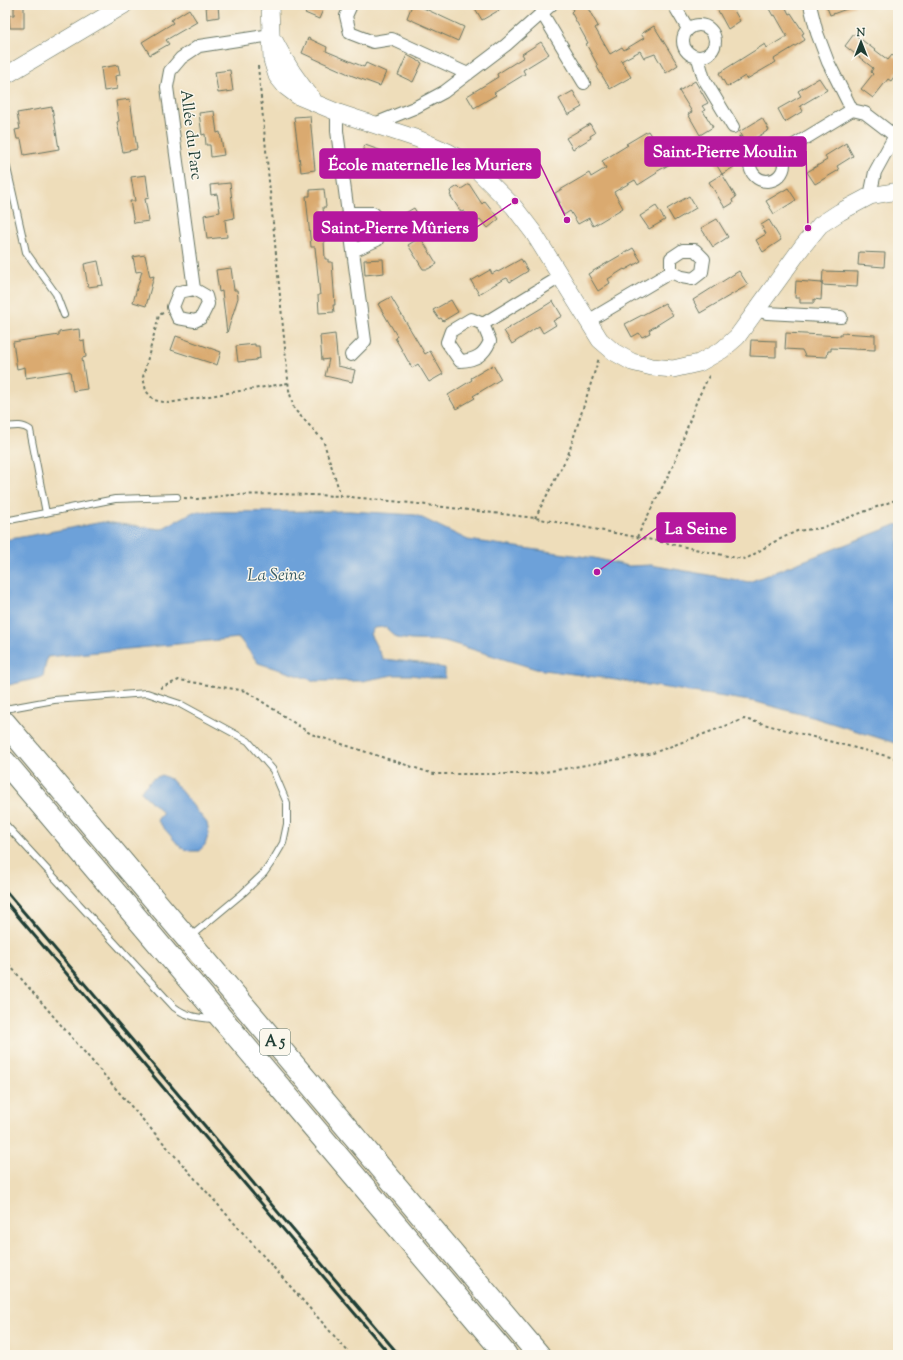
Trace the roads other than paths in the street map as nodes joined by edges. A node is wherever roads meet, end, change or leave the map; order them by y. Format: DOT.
graph roads {
  1 [pos="124,5"];
  2 [pos="270,5"];
  3 [pos="351,5"];
  4 [pos="674,5"];
  5 [pos="810,5"];
  6 [pos="547,9"];
  7 [pos="688,29"];
  8 [pos="271,34"];
  9 [pos="698,58"];
  10 [pos="468,74"];
  11 [pos="5,76"];
  12 [pos="584,83"];
  13 [pos="852,110"];
  14 [pos="339,113"];
  15 [pos="372,125"];
  16 [pos="733,127"];
  17 [pos="897,132"];
  18 [pos="781,153"];
  19 [pos="5,159"];
  20 [pos="898,191"];
  21 [pos="870,196"];
  22 [pos="348,214"];
  23 [pos="353,251"];
  24 [pos="671,272"];
  25 [pos="560,277"];
  26 [pos="194,289"];
  27 [pos="756,310"];
  28 [pos="64,315"];
  29 [pos="841,317"];
  30 [pos="588,321"];
  31 [pos="483,324"];
  32 [pos="351,355"];
  33 [pos="5,427"];
  34 [pos="177,497"];
  35 [pos="46,513"];
  36 [pos="5,521"];
  37 [pos="5,709"];
  38 [pos="8,726"];
  39 [pos="5,762"];
  40 [pos="5,824"];
  41 [pos="188,940"];
  42 [pos="224,1020"];
  43 [pos="506,1355"];
  44 [pos="539,1355"];
  1 -- 11 [label="street"];
  2 -- 8 [label="street"];
  3 -- 10 [label="street"];
  4 -- 7 [label="street"];
  5 -- 13 [label="street"];
  6 -- 10 [label="street"];
  6 -- 12 [label="street"];
  7 -- 9 [label="street"];
  7 -- 9 [label="street"];
  8 -- 14 [label="street"];
  8 -- 26 [label="street, Allée du Parc"];
  9 -- 16 [label="street"];
  10 -- 15 [label="street"];
  13 -- 17 [label="street"];
  13 -- 18 [label="street"];
  14 -- 15 [label="street"];
  14 -- 22 [label="street"];
  15 -- 25 [label="street"];
  17 -- 21 [label="street"];
  18 -- 18 [label="street"];
  19 -- 28 [label="lane"];
  20 -- 21 [label="street"];
  21 -- 27 [label="street"];
  22 -- 23 [label="street"];
  22 -- 23 [label="street"];
  23 -- 32 [label="street"];
  24 -- 30 [label="street"];
  25 -- 30 [label="street"];
  25 -- 31 [label="street"];
  26 -- 26 [label="street"];
  27 -- 29 [label="street"];
  27 -- 30 [label="street"];
  33 -- 35 [label="lane"];
  34 -- 35 [label="lane"];
  35 -- 36 [label="lane"];
  37 -- 41 [label="lane"];
  38 -- 41 [label="highway, A 5"];
  39 -- 42 [label="highway, A 5"];
  40 -- 42 [label="lane"];
  41 -- 44 [label="highway, A 5"];
  42 -- 43 [label="highway, A 5"];
}
